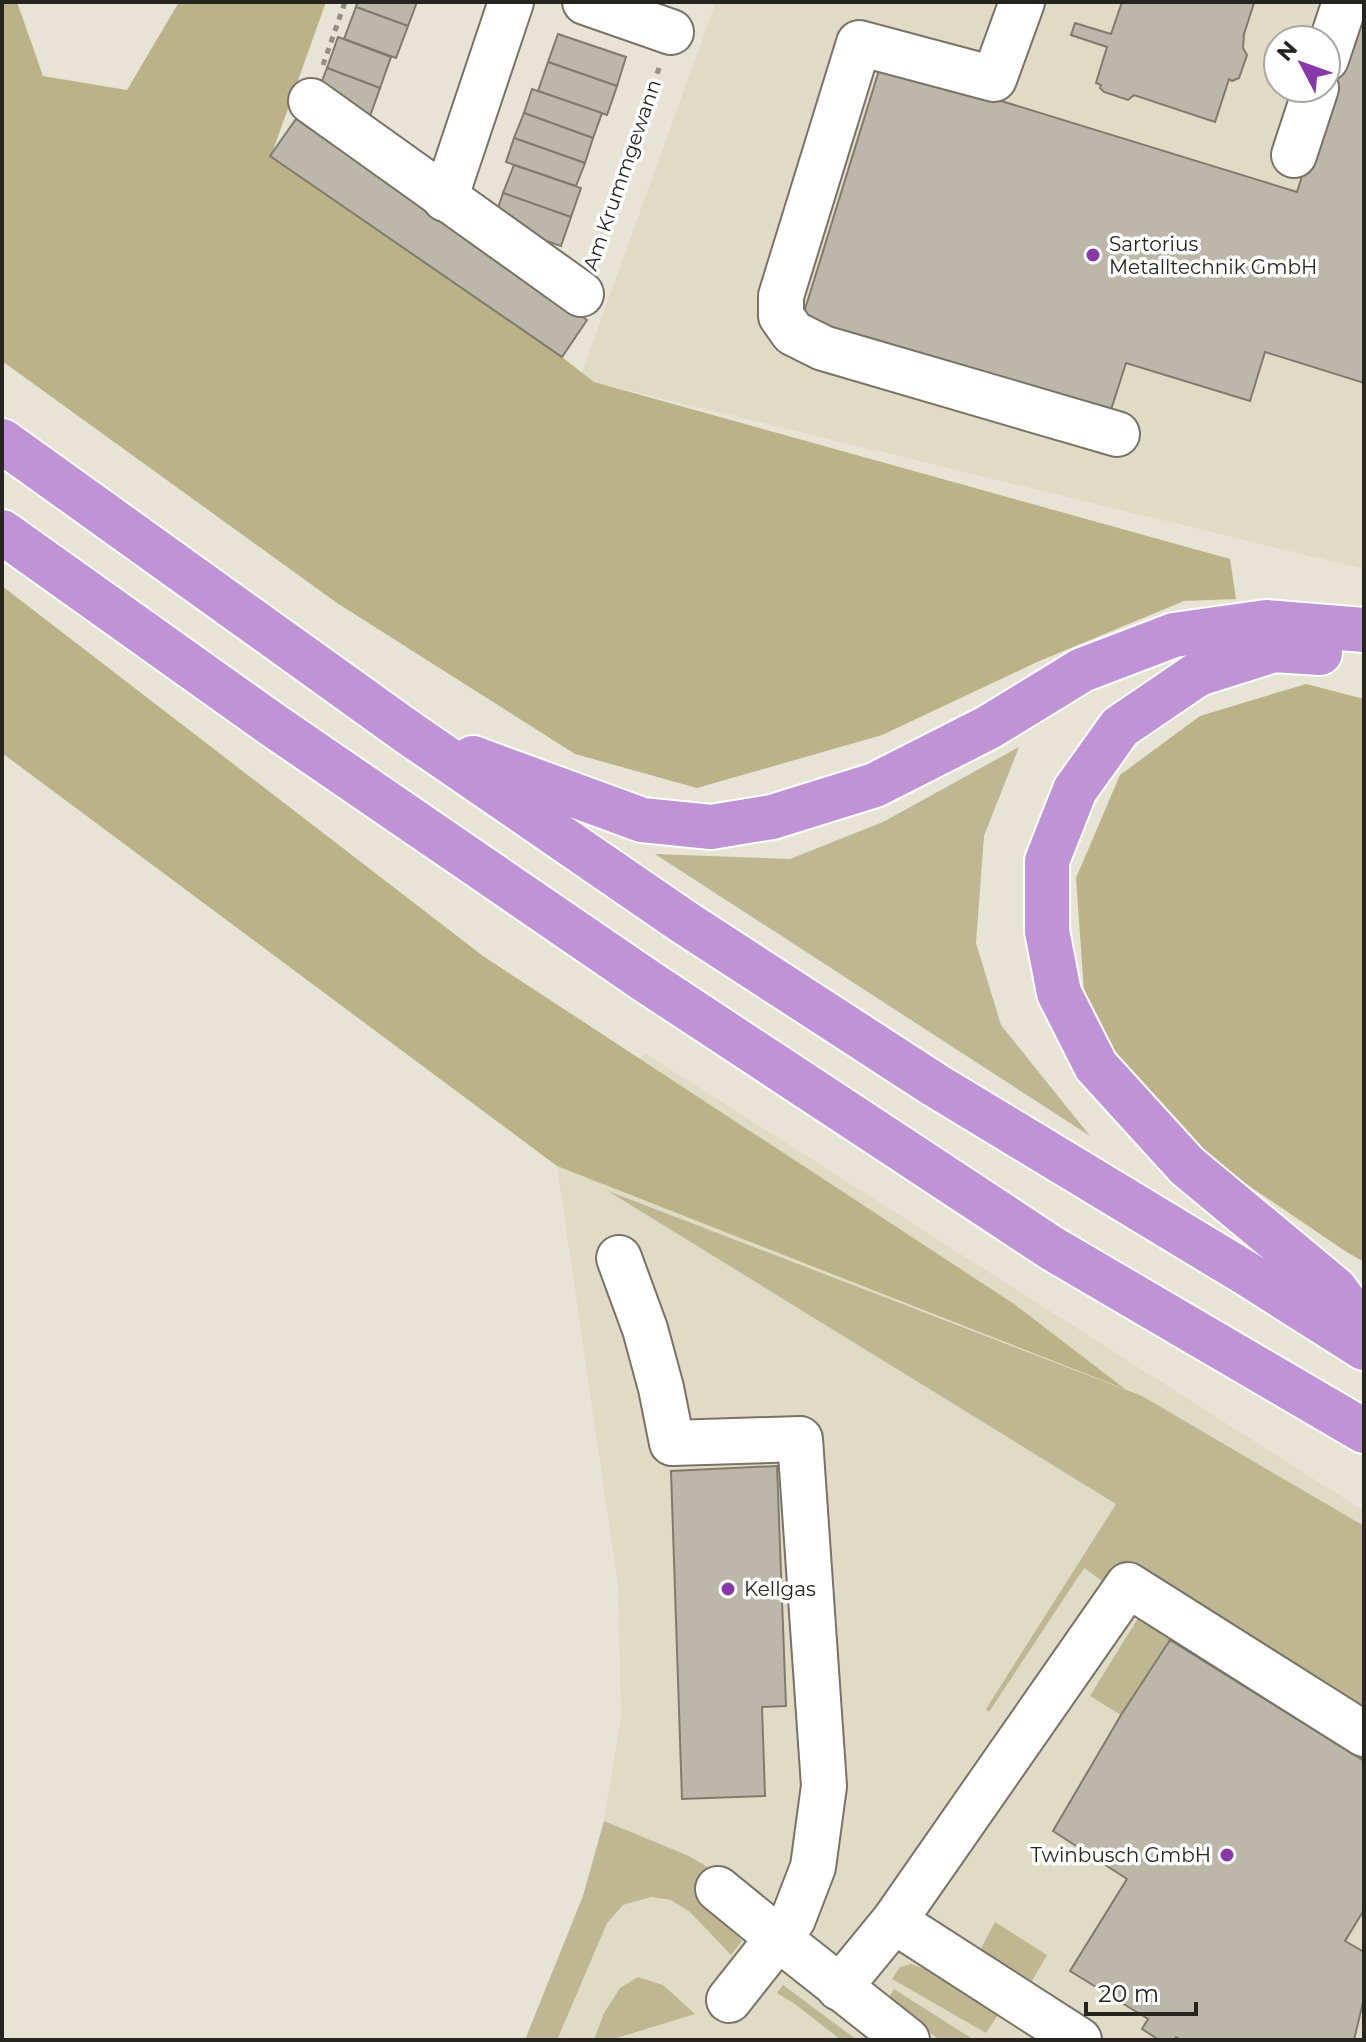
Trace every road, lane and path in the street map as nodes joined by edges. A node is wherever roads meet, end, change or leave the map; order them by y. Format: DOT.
graph roads {
  1 [pos="345,2"];
  2 [pos="511,2"];
  3 [pos="585,2"];
  4 [pos="1022,2"];
  5 [pos="1345,2"];
  6 [pos="1338,24"];
  7 [pos="671,32"];
  8 [pos="311,101"];
  9 [pos="1311,104"];
  10 [pos="1294,155"];
  11 [pos="445,199"];
  12 [pos="581,294"];
  13 [pos="1117,434"];
  14 [pos="2,441"];
  15 [pos="2,532"];
  16 [pos="1364,630"];
  17 [pos="1364,656"];
  18 [pos="409,733"];
  19 [pos="619,1258"];
  20 [pos="1364,1329"];
  21 [pos="1364,1348"];
  22 [pos="1364,1431"];
  23 [pos="1364,1734"];
  24 [pos="718,1889"];
  25 [pos="894,1921"];
  26 [pos="778,1938"];
  27 [pos="839,1988"];
  28 [pos="729,2000"];
  29 [pos="907,2040"];
  30 [pos="1079,2040"];
  1 -- 8 [label="path"];
  2 -- 11 [label="street"];
  3 -- 7 [label="street"];
  4 -- 13 [label="street"];
  5 -- 6 [label="street"];
  7 -- 12 [label="path, Am Krummgewann"];
  8 -- 11 [label="street, Am Krummgewann"];
  9 -- 10 [label="street"];
  11 -- 12 [label="street, Am Krummgewann"];
  14 -- 18 [label="highway"];
  15 -- 22 [label="highway"];
  16 -- 18 [label="highway"];
  17 -- 20 [label="highway"];
  18 -- 21 [label="highway"];
  19 -- 26 [label="street"];
  23 -- 25 [label="street"];
  24 -- 26 [label="street"];
  25 -- 27 [label="street"];
  25 -- 30 [label="street"];
  26 -- 27 [label="street"];
  26 -- 28 [label="street"];
  27 -- 29 [label="street"];
}
